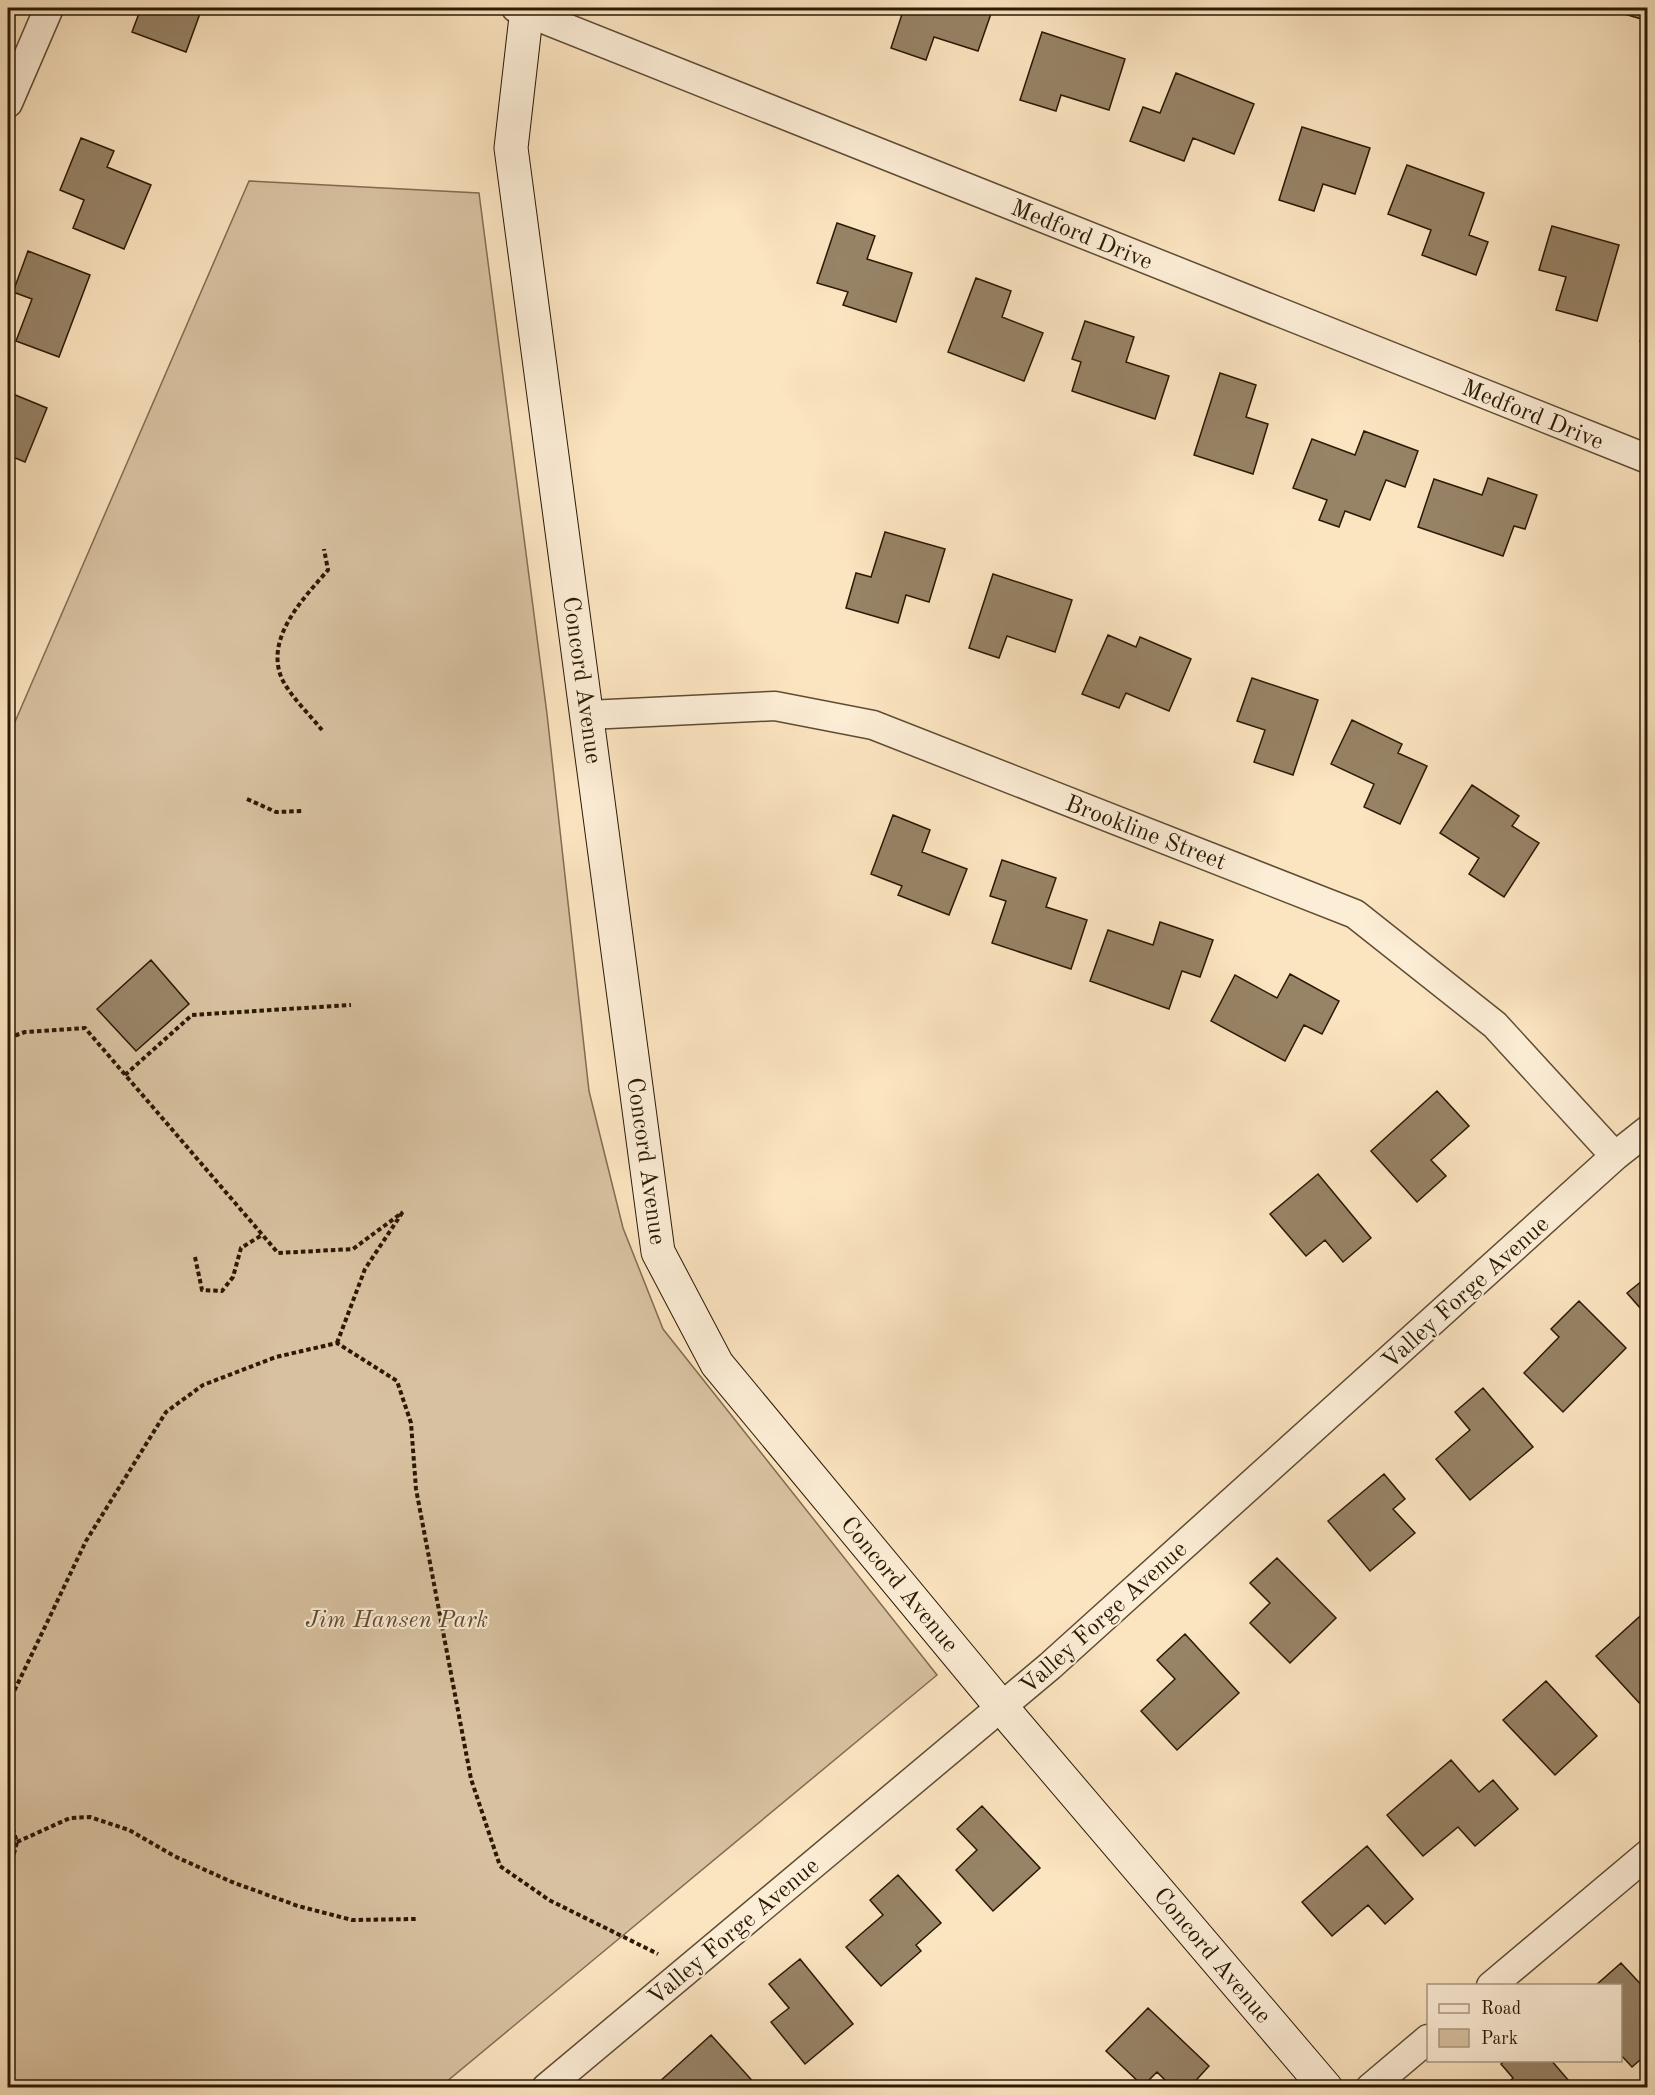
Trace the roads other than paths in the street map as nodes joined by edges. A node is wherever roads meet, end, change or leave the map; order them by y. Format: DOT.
graph roads {
  1 [pos="49,8"];
  2 [pos="523,9"];
  3 [pos="8,103"];
  4 [pos="1647,459"];
  5 [pos="588,715"];
  6 [pos="1647,1130"];
  7 [pos="1615,1156"];
  8 [pos="1002,1706"];
  9 [pos="1647,1854"];
  10 [pos="1493,1984"];
  11 [pos="1427,2039"];
  12 [pos="546,2088"];
  13 [pos="1326,2088"];
  14 [pos="1370,2088"];
  1 -- 3 [label="street"];
  2 -- 4 [label="street, Medford Drive"];
  2 -- 5 [label="street, Concord Avenue"];
  5 -- 7 [label="street, Brookline Street"];
  5 -- 8 [label="street, Concord Avenue"];
  6 -- 7 [label="street, Valley Forge Avenue"];
  7 -- 8 [label="street, Valley Forge Avenue"];
  8 -- 12 [label="street, Valley Forge Avenue"];
  8 -- 13 [label="street, Concord Avenue"];
  9 -- 10 [label="street"];
  11 -- 14 [label="street"];
}
